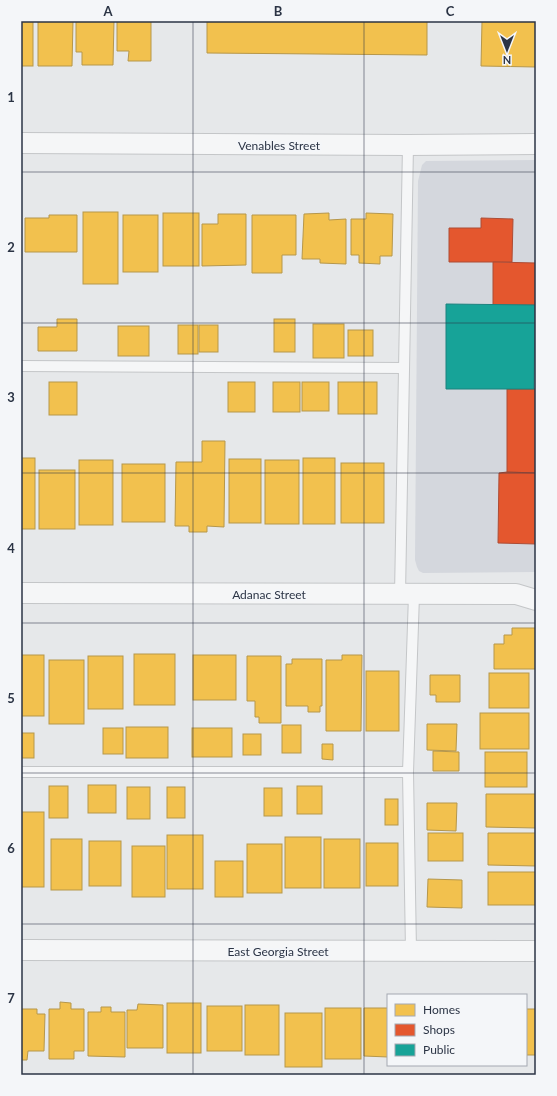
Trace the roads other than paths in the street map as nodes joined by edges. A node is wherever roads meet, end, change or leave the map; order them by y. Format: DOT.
graph roads {
  1 [pos="21,144"];
  2 [pos="536,144"];
  3 [pos="408,145"];
  4 [pos="21,366"];
  5 [pos="404,368"];
  6 [pos="536,588"];
  7 [pos="21,593"];
  8 [pos="407,594"];
  9 [pos="516,594"];
  10 [pos="536,600"];
  11 [pos="21,772"];
  12 [pos="408,772"];
  13 [pos="21,950"];
  14 [pos="411,951"];
  15 [pos="536,951"];
  1 -- 3 [label="street, Venables Street"];
  2 -- 3 [label="street, Venables Street"];
  3 -- 5 [label="lane"];
  4 -- 5 [label="lane"];
  5 -- 8 [label="lane"];
  6 -- 9 [label="street, Adanac Street"];
  7 -- 8 [label="street, Adanac Street"];
  8 -- 9 [label="street, Adanac Street"];
  8 -- 12 [label="lane"];
  9 -- 10 [label="street, Adanac Street"];
  11 -- 12 [label="lane"];
  12 -- 14 [label="lane"];
  13 -- 14 [label="street, East Georgia Street"];
  14 -- 15 [label="street, East Georgia Street"];
}
